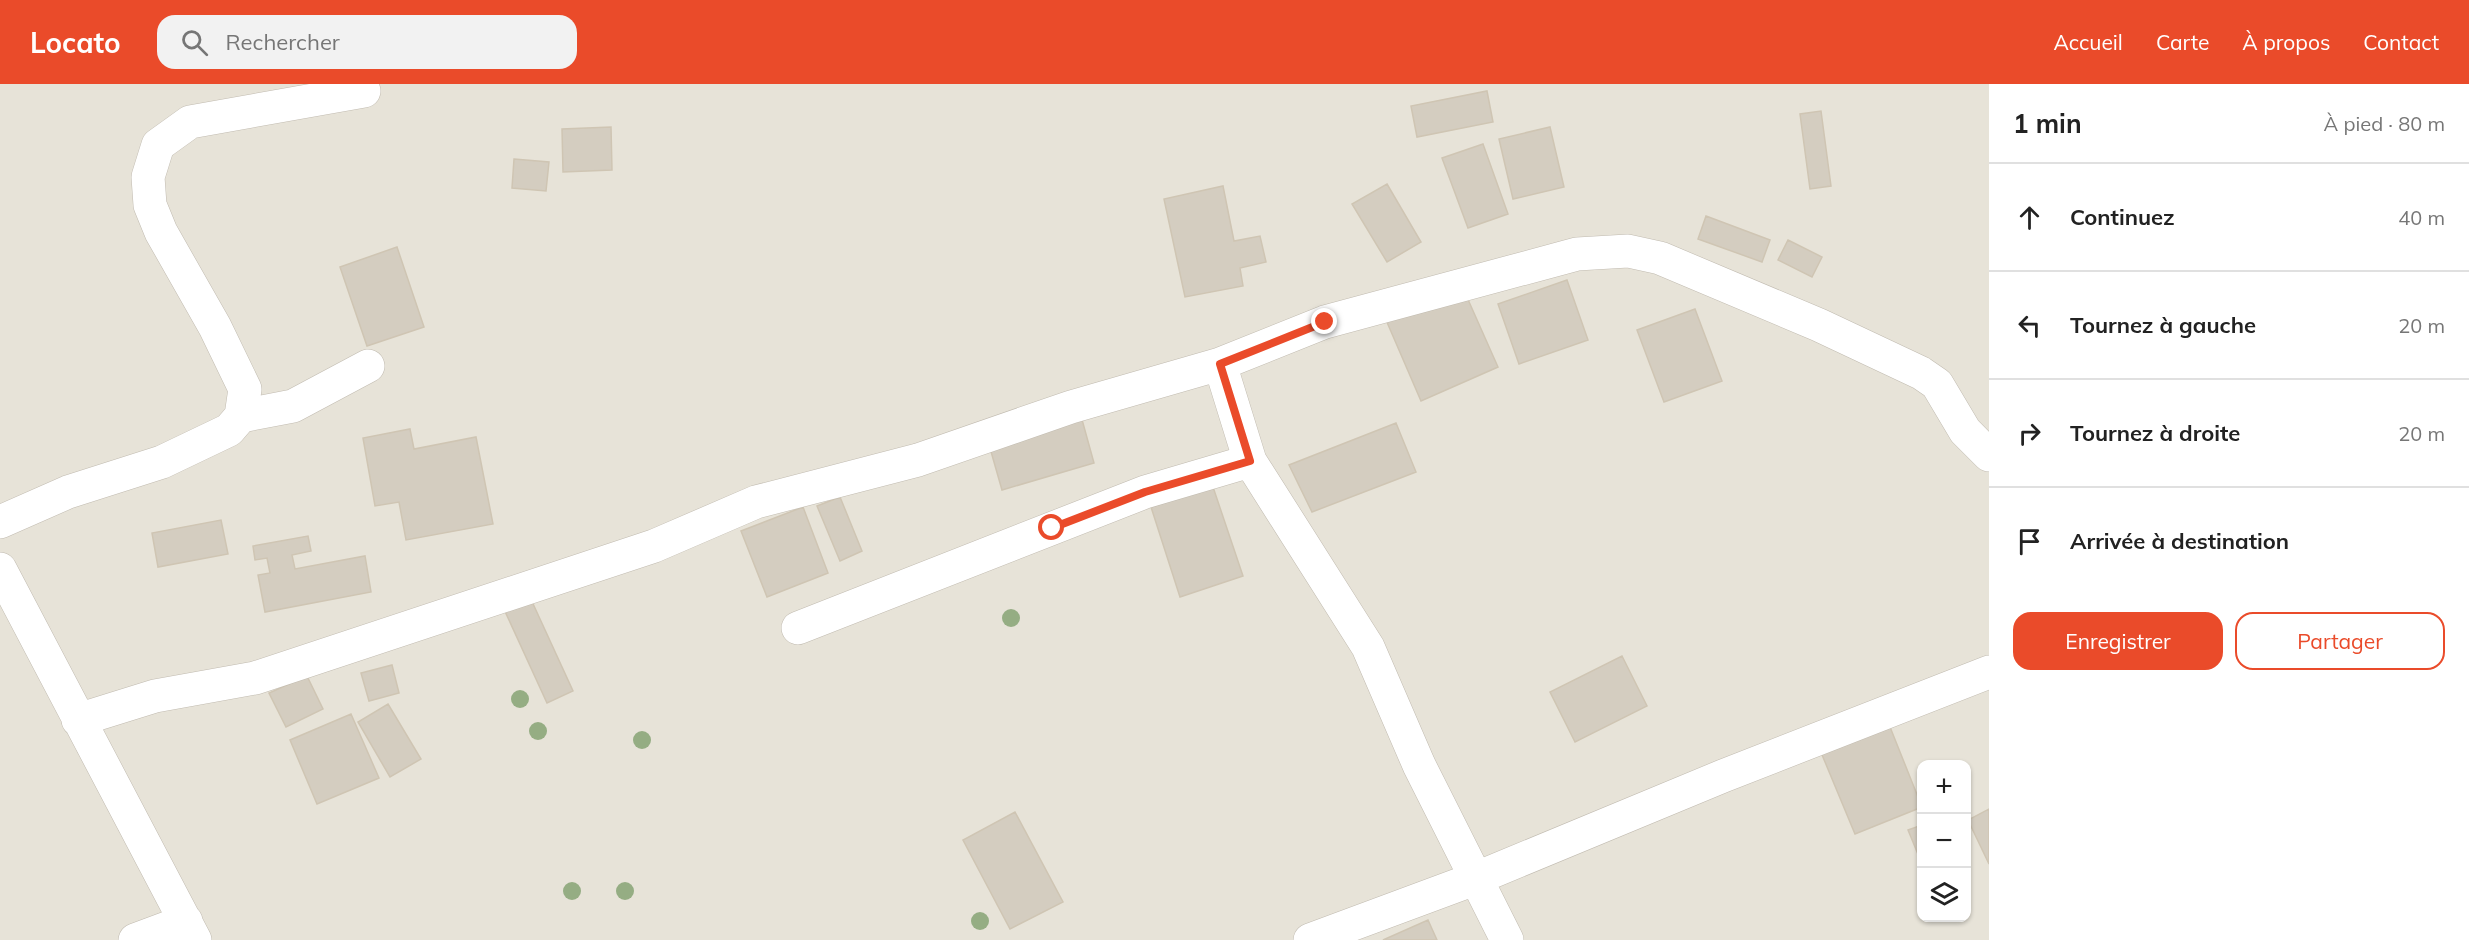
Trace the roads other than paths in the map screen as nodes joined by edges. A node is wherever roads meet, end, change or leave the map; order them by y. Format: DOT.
graph roads {
  1 [pos="364,91"];
  2 [pos="1220,364"];
  3 [pos="368,366"];
  4 [pos="242,416"];
  5 [pos="1989,455"];
  6 [pos="1250,461"];
  7 [pos="0,522"];
  8 [pos="0,569"];
  9 [pos="798,628"];
  10 [pos="1989,672"];
  11 [pos="78,720"];
  12 [pos="1477,878"];
  13 [pos="191,931"];
  14 [pos="135,940"];
  15 [pos="1310,940"];
  16 [pos="1507,940"];
  1 -- 4 [label="street"];
  2 -- 5 [label="street"];
  2 -- 6 [label="street"];
  2 -- 11 [label="street"];
  3 -- 4 [label="street"];
  4 -- 7 [label="street"];
  6 -- 9 [label="street"];
  6 -- 12 [label="street"];
  8 -- 11 [label="street"];
  10 -- 12 [label="street"];
  11 -- 13 [label="street"];
  12 -- 15 [label="street"];
  12 -- 16 [label="street"];
  13 -- 14 [label="street"];
}
